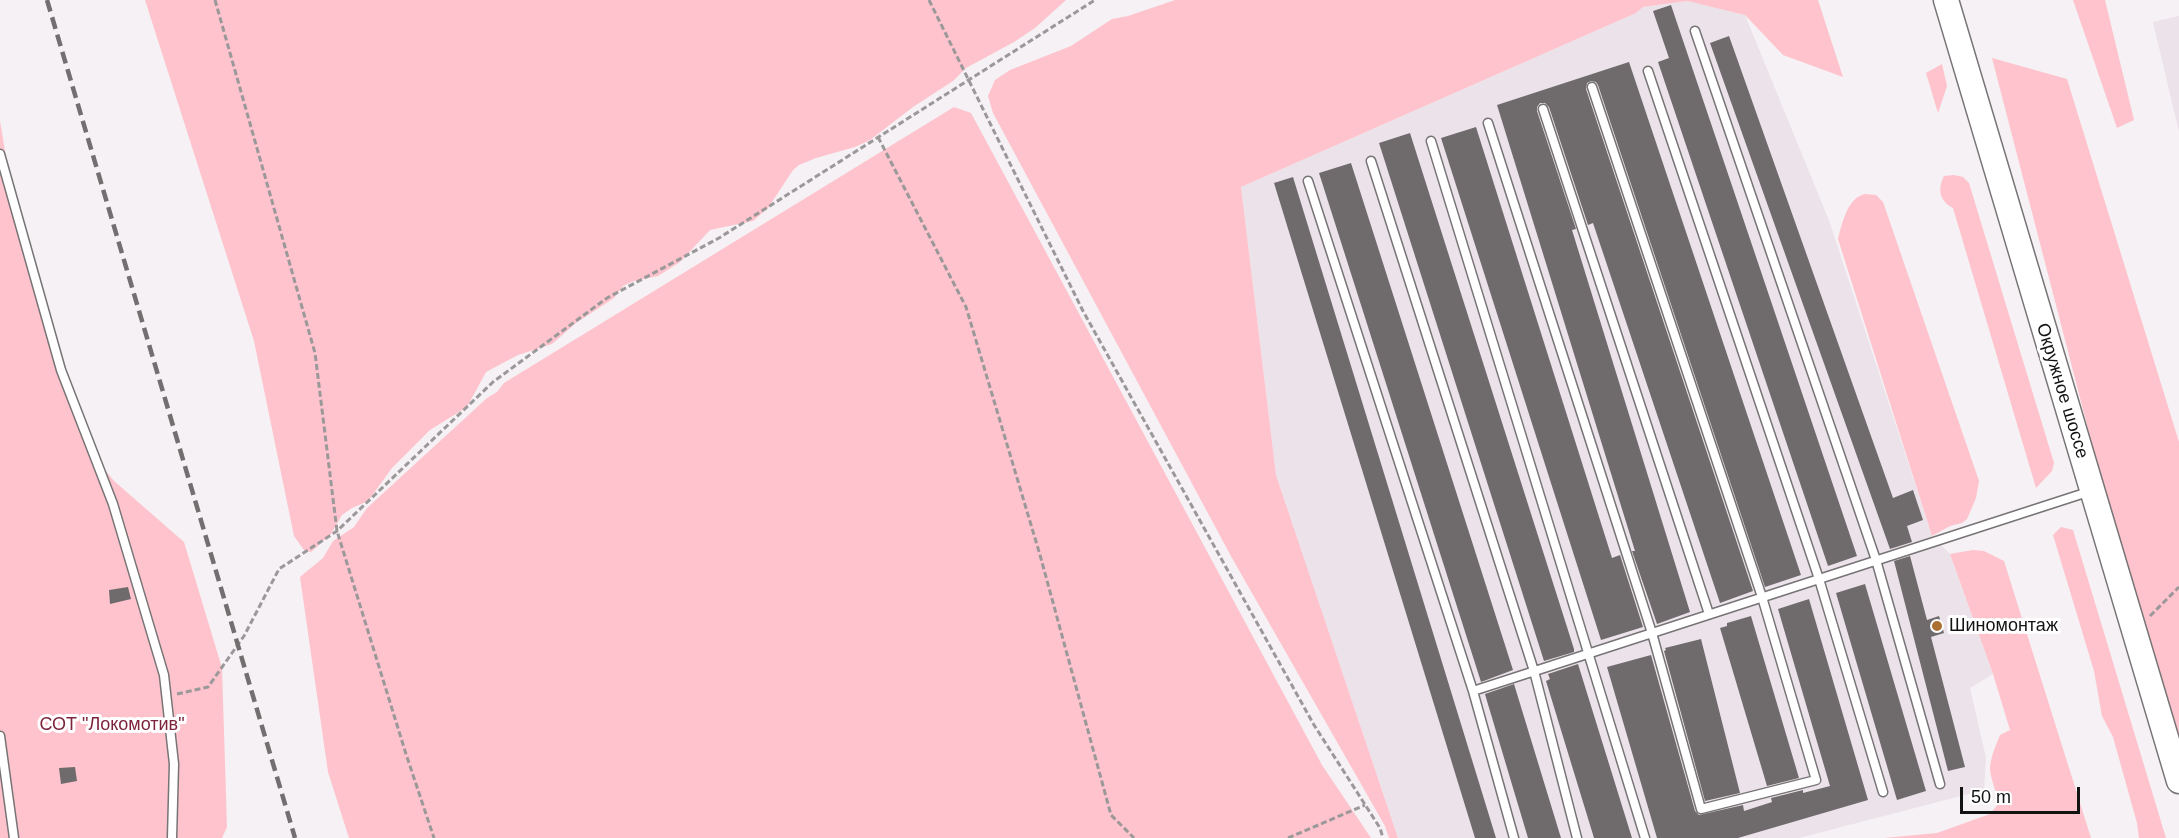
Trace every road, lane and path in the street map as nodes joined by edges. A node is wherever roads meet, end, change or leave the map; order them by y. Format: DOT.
graph roads {
  1 [pos="215,0"];
  2 [pos="929,0"];
  3 [pos="1095,0"];
  4 [pos="1946,0"];
  5 [pos="1695,31"];
  6 [pos="1648,71"];
  7 [pos="967,80"];
  8 [pos="1592,87"];
  9 [pos="1544,109"];
  10 [pos="1488,123"];
  11 [pos="878,137"];
  12 [pos="1431,141"];
  13 [pos="0,154"];
  14 [pos="1371,161"];
  15 [pos="1308,181"];
  16 [pos="2091,490"];
  17 [pos="337,531"];
  18 [pos="1876,560"];
  19 [pos="1818,579"];
  20 [pos="2179,587"];
  21 [pos="1762,597"];
  22 [pos="1709,614"];
  23 [pos="2134,632"];
  24 [pos="1652,633"];
  25 [pos="1588,653"];
  26 [pos="1534,671"];
  27 [pos="1473,691"];
  28 [pos="166,696"];
  29 [pos="0,736"];
  30 [pos="2179,781"];
  31 [pos="1940,784"];
  32 [pos="1883,792"];
  33 [pos="1365,805"];
  34 [pos="14,838"];
  35 [pos="172,838"];
  36 [pos="435,838"];
  37 [pos="1134,838"];
  38 [pos="1287,838"];
  39 [pos="1383,838"];
  40 [pos="1514,838"];
  41 [pos="1577,838"];
  42 [pos="1645,838"];
  1 -- 17 [label="path"];
  2 -- 7 [label="path"];
  3 -- 7 [label="path"];
  4 -- 16 [label="main road, Окружное шоссе"];
  5 -- 18 [label="lane"];
  6 -- 19 [label="lane"];
  7 -- 11 [label="path"];
  7 -- 33 [label="path"];
  8 -- 21 [label="lane"];
  9 -- 22 [label="lane"];
  10 -- 24 [label="lane"];
  11 -- 17 [label="path"];
  11 -- 37 [label="path"];
  12 -- 25 [label="lane"];
  13 -- 28 [label="lane"];
  14 -- 26 [label="lane"];
  15 -- 27 [label="lane"];
  16 -- 18 [label="lane"];
  16 -- 23 [label="main road, Окружное шоссе"];
  17 -- 28 [label="path"];
  17 -- 36 [label="path"];
  18 -- 19 [label="lane"];
  18 -- 31 [label="lane"];
  19 -- 21 [label="lane"];
  19 -- 32 [label="lane"];
  20 -- 23 [label="path"];
  21 -- 22 [label="lane"];
  21 -- 24 [label="lane"];
  22 -- 24 [label="lane"];
  23 -- 30 [label="main road, Окружное шоссе"];
  24 -- 25 [label="lane"];
  25 -- 26 [label="lane"];
  25 -- 42 [label="lane"];
  26 -- 27 [label="lane"];
  26 -- 41 [label="lane"];
  27 -- 40 [label="lane"];
  28 -- 35 [label="lane"];
  29 -- 34 [label="lane"];
  33 -- 38 [label="path"];
  33 -- 39 [label="path"];
}
